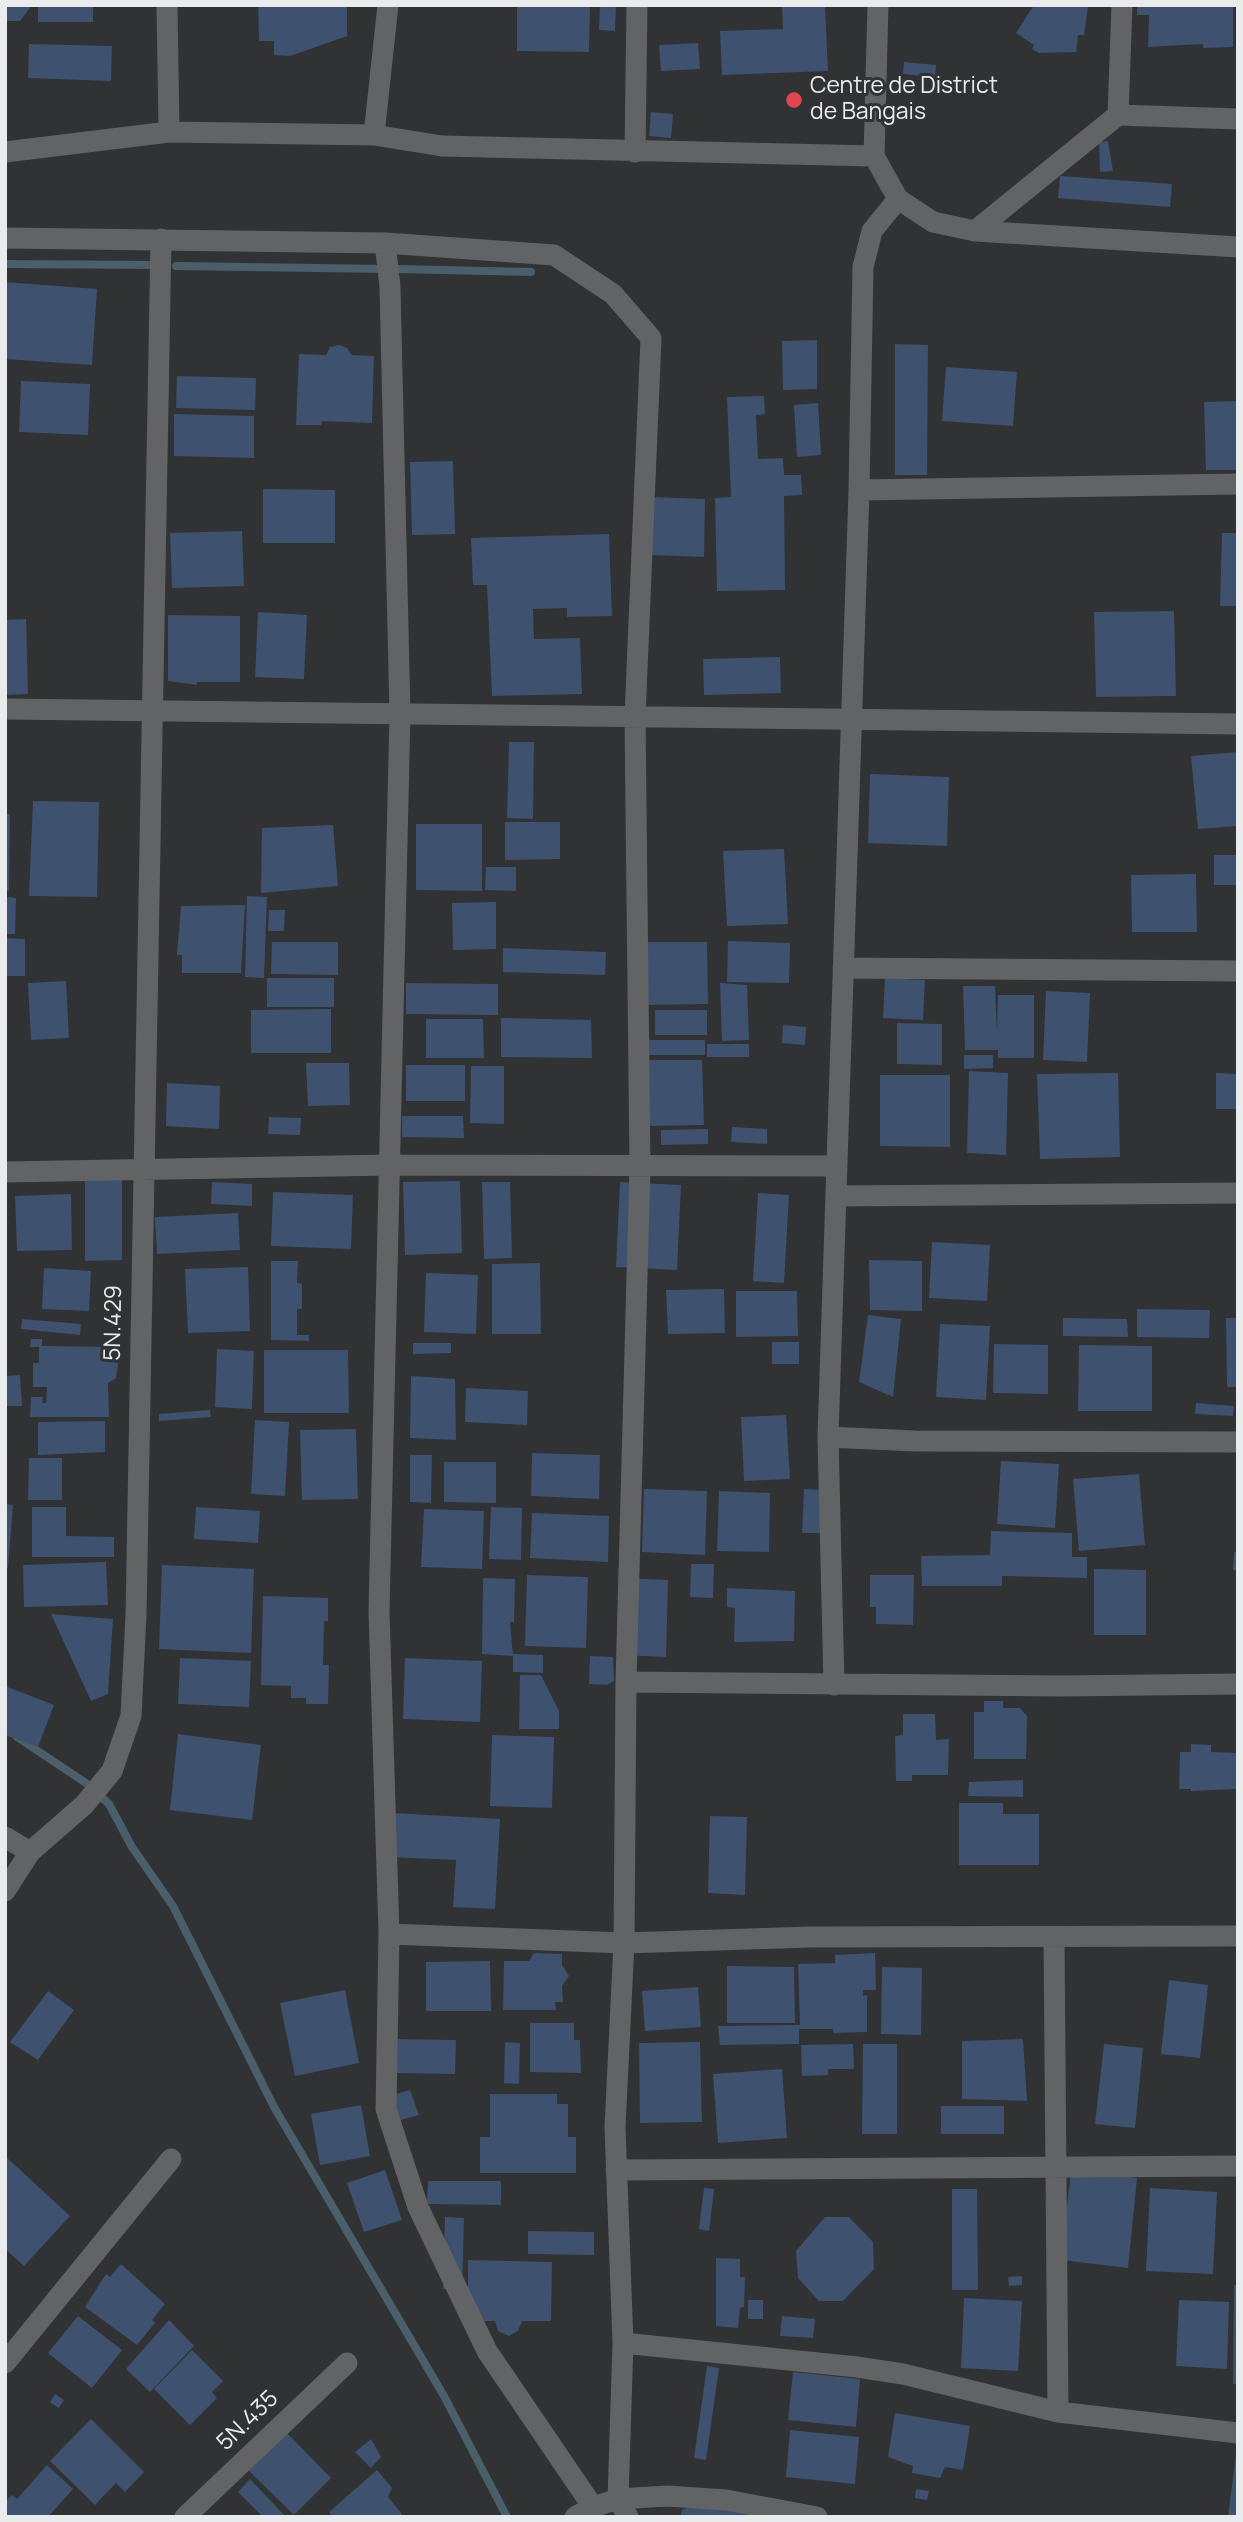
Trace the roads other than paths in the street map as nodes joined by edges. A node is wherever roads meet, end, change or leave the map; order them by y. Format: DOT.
graph roads {
  1 [pos="167,5"];
  2 [pos="388,5"];
  3 [pos="638,5"];
  4 [pos="878,5"];
  5 [pos="1122,5"];
  6 [pos="1118,115"];
  7 [pos="1238,119"];
  8 [pos="169,132"];
  9 [pos="374,135"];
  10 [pos="5,152"];
  11 [pos="635,152"];
  12 [pos="874,156"];
  13 [pos="898,199"];
  14 [pos="975,231"];
  15 [pos="5,238"];
  16 [pos="162,239"];
  17 [pos="385,243"];
  18 [pos="1238,247"];
  19 [pos="1238,484"];
  20 [pos="859,490"];
  21 [pos="5,709"];
  22 [pos="152,711"];
  23 [pos="400,714"];
  24 [pos="635,717"];
  25 [pos="851,719"];
  26 [pos="1238,724"];
  27 [pos="843,968"];
  28 [pos="1238,971"];
  29 [pos="390,1165"];
  30 [pos="837,1166"];
  31 [pos="640,1167"];
  32 [pos="143,1170"];
  33 [pos="5,1172"];
  34 [pos="1238,1193"];
  35 [pos="835,1196"];
  36 [pos="828,1437"];
  37 [pos="1238,1441"];
  38 [pos="626,1682"];
  39 [pos="1238,1684"];
  40 [pos="834,1685"];
  41 [pos="5,1836"];
  42 [pos="30,1852"];
  43 [pos="5,1891"];
  44 [pos="389,1934"];
  45 [pos="1238,1936"];
  46 [pos="1054,1938"];
  47 [pos="624,1943"];
  48 [pos="171,2159"];
  49 [pos="1238,2166"];
  50 [pos="1057,2168"];
  51 [pos="616,2170"];
  52 [pos="623,2343"];
  53 [pos="5,2363"];
  54 [pos="347,2363"];
  55 [pos="1058,2413"];
  56 [pos="1238,2433"];
  57 [pos="623,2508"];
  58 [pos="584,2512"];
  59 [pos="185,2517"];
  60 [pos="817,2517"];
  1 -- 8 [label="street"];
  2 -- 9 [label="street"];
  3 -- 11 [label="street"];
  4 -- 12 [label="street"];
  5 -- 6 [label="street"];
  6 -- 7 [label="street"];
  6 -- 14 [label="street"];
  8 -- 9 [label="street"];
  8 -- 10 [label="street"];
  9 -- 11 [label="street"];
  11 -- 12 [label="street"];
  12 -- 13 [label="street"];
  13 -- 14 [label="street"];
  13 -- 20 [label="street"];
  14 -- 18 [label="street"];
  15 -- 16 [label="street"];
  16 -- 17 [label="street"];
  16 -- 22 [label="street, 5N.429"];
  17 -- 23 [label="street"];
  17 -- 24 [label="street"];
  19 -- 20 [label="street"];
  20 -- 25 [label="street"];
  21 -- 22 [label="street"];
  22 -- 23 [label="street"];
  22 -- 32 [label="street, 5N.429"];
  23 -- 24 [label="street"];
  23 -- 29 [label="street"];
  24 -- 25 [label="street"];
  24 -- 31 [label="street"];
  25 -- 26 [label="street"];
  25 -- 27 [label="street"];
  27 -- 28 [label="street"];
  27 -- 30 [label="street"];
  29 -- 31 [label="street"];
  29 -- 32 [label="street"];
  29 -- 44 [label="street"];
  30 -- 31 [label="street"];
  30 -- 35 [label="street"];
  31 -- 38 [label="street"];
  32 -- 33 [label="street"];
  32 -- 42 [label="street, 5N.429"];
  34 -- 35 [label="street"];
  35 -- 36 [label="street"];
  36 -- 37 [label="street"];
  36 -- 40 [label="street"];
  38 -- 40 [label="street"];
  38 -- 47 [label="street"];
  39 -- 40 [label="street"];
  41 -- 42 [label="street"];
  42 -- 43 [label="street, 5N.429"];
  44 -- 47 [label="street"];
  44 -- 58 [label="street"];
  45 -- 46 [label="street"];
  46 -- 47 [label="street"];
  46 -- 50 [label="street"];
  47 -- 51 [label="street"];
  48 -- 53 [label="street"];
  49 -- 50 [label="street"];
  50 -- 51 [label="street"];
  50 -- 55 [label="street"];
  51 -- 52 [label="street"];
  52 -- 55 [label="street"];
  52 -- 57 [label="street"];
  54 -- 59 [label="street, 5N.435"];
  55 -- 56 [label="street"];
  57 -- 58 [label="street"];
  57 -- 60 [label="street"];
}
